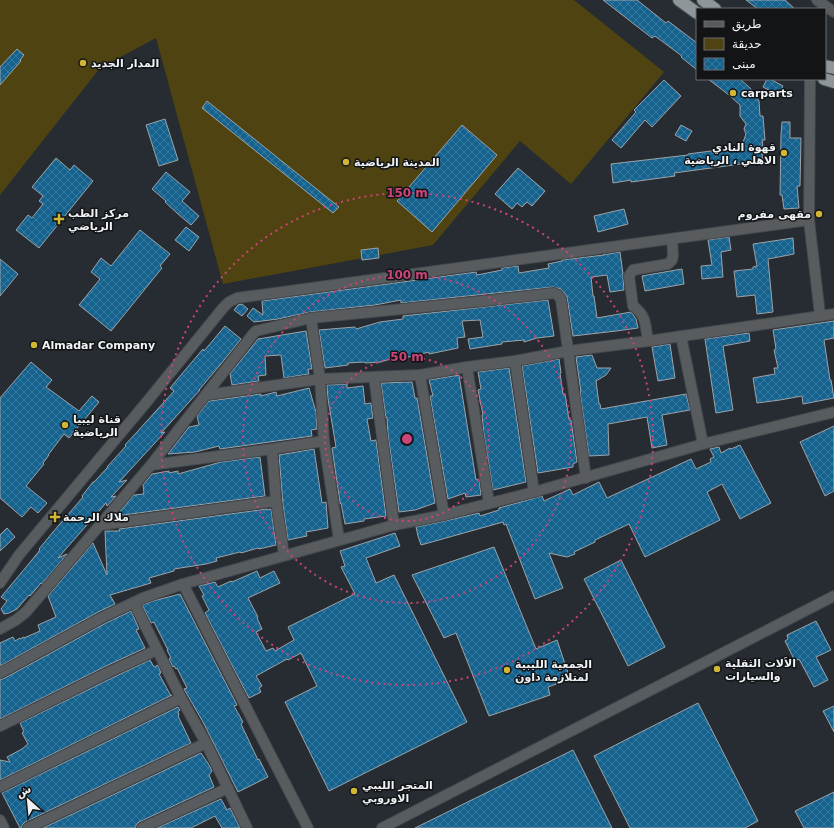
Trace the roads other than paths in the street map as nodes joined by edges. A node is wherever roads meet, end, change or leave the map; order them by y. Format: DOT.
graph roads {
  1 [pos="679,0"];
  2 [pos="703,0"];
  3 [pos="817,0"];
  4 [pos="714,8"];
  5 [pos="696,12"];
  6 [pos="834,12"];
  7 [pos="810,80"];
  8 [pos="809,220"];
  9 [pos="672,239"];
  10 [pos="834,314"];
  11 [pos="820,316"];
  12 [pos="310,318"];
  13 [pos="682,336"];
  14 [pos="648,341"];
  15 [pos="568,350"];
  16 [pos="515,361"];
  17 [pos="467,367"];
  18 [pos="420,375"];
  19 [pos="374,377"];
  20 [pos="320,379"];
  21 [pos="206,395"];
  22 [pos="834,412"];
  23 [pos="324,441"];
  24 [pos="703,444"];
  25 [pos="272,449"];
  26 [pos="151,465"];
  27 [pos="586,478"];
  28 [pos="534,492"];
  29 [pos="276,501"];
  30 [pos="489,503"];
  31 [pos="444,515"];
  32 [pos="100,525"];
  33 [pos="394,525"];
  34 [pos="339,540"];
  35 [pos="19,555"];
  36 [pos="284,555"];
  37 [pos="0,571"];
  38 [pos="0,583"];
  39 [pos="182,584"];
  40 [pos="834,596"];
  41 [pos="134,603"];
  42 [pos="0,629"];
  43 [pos="157,650"];
  44 [pos="0,673"];
  45 [pos="181,698"];
  46 [pos="0,726"];
  47 [pos="206,743"];
  48 [pos="0,787"];
  49 [pos="228,788"];
  50 [pos="0,820"];
  51 [pos="4,828"];
  52 [pos="28,828"];
  53 [pos="142,828"];
  54 [pos="247,828"];
  55 [pos="308,828"];
  56 [pos="382,828"];
  1 -- 5 [label="highway"];
  2 -- 4 [label="highway"];
  3 -- 6 [label="street"];
  7 -- 8 [label="street"];
  8 -- 9 [label="street"];
  8 -- 11 [label="street"];
  9 -- 14 [label="street"];
  9 -- 35 [label="street"];
  10 -- 11 [label="street"];
  11 -- 13 [label="street"];
  12 -- 15 [label="street"];
  12 -- 20 [label="street"];
  12 -- 21 [label="street"];
  13 -- 14 [label="street"];
  13 -- 24 [label="street"];
  14 -- 15 [label="street"];
  15 -- 16 [label="street"];
  15 -- 27 [label="street"];
  16 -- 17 [label="street"];
  16 -- 28 [label="street"];
  17 -- 18 [label="street"];
  17 -- 30 [label="street"];
  18 -- 19 [label="street"];
  18 -- 31 [label="street"];
  19 -- 20 [label="street"];
  19 -- 33 [label="street"];
  20 -- 21 [label="street"];
  20 -- 23 [label="street"];
  21 -- 26 [label="street"];
  22 -- 24 [label="street"];
  23 -- 25 [label="street"];
  23 -- 34 [label="street"];
  24 -- 27 [label="street"];
  25 -- 26 [label="street"];
  25 -- 29 [label="street"];
  26 -- 32 [label="street"];
  27 -- 28 [label="street"];
  28 -- 30 [label="street"];
  29 -- 32 [label="street"];
  29 -- 36 [label="street"];
  30 -- 31 [label="street"];
  31 -- 33 [label="street"];
  32 -- 42 [label="street"];
  33 -- 34 [label="street"];
  34 -- 36 [label="street"];
  35 -- 37 [label="street"];
  35 -- 38 [label="street"];
  36 -- 39 [label="street"];
  39 -- 41 [label="street"];
  39 -- 55 [label="street"];
  40 -- 56 [label="street"];
  41 -- 43 [label="street"];
  41 -- 44 [label="street"];
  43 -- 45 [label="street"];
  43 -- 46 [label="street"];
  45 -- 47 [label="street"];
  45 -- 48 [label="street"];
  47 -- 49 [label="street"];
  47 -- 52 [label="street"];
  49 -- 53 [label="street"];
  49 -- 54 [label="street"];
  50 -- 51 [label="street"];
}
